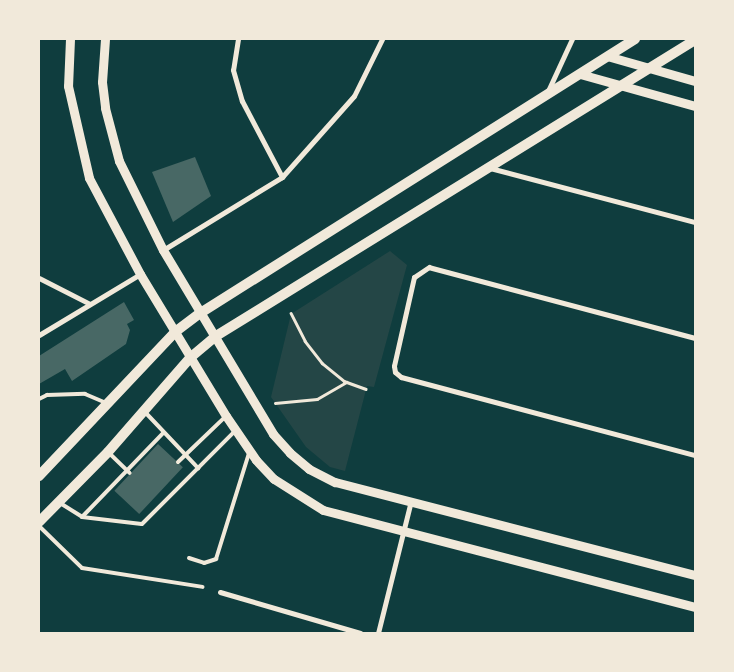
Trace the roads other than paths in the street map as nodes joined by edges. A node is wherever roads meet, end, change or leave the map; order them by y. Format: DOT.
graph roads {
  1 [pos="70,39"];
  2 [pos="105,39"];
  3 [pos="238,39"];
  4 [pos="382,39"];
  5 [pos="572,39"];
  6 [pos="635,39"];
  7 [pos="695,40"];
  8 [pos="607,56"];
  9 [pos="649,69"];
  10 [pos="580,74"];
  11 [pos="695,81"];
  12 [pos="621,86"];
  13 [pos="546,96"];
  14 [pos="695,106"];
  15 [pos="488,168"];
  16 [pos="282,177"];
  17 [pos="695,222"];
  18 [pos="163,250"];
  19 [pos="140,274"];
  20 [pos="39,278"];
  21 [pos="90,304"];
  22 [pos="202,312"];
  23 [pos="175,332"];
  24 [pos="39,335"];
  25 [pos="216,336"];
  26 [pos="695,338"];
  27 [pos="191,358"];
  28 [pos="39,399"];
  29 [pos="108,404"];
  30 [pos="144,411"];
  31 [pos="226,416"];
  32 [pos="235,431"];
  33 [pos="163,433"];
  34 [pos="249,451"];
  35 [pos="108,452"];
  36 [pos="186,455"];
  37 [pos="695,455"];
  38 [pos="178,462"];
  39 [pos="198,468"];
  40 [pos="129,472"];
  41 [pos="39,476"];
  42 [pos="411,501"];
  43 [pos="58,502"];
  44 [pos="82,517"];
  45 [pos="39,522"];
  46 [pos="39,526"];
  47 [pos="405,531"];
  48 [pos="189,558"];
  49 [pos="695,575"];
  50 [pos="203,587"];
  51 [pos="220,592"];
  52 [pos="695,607"];
  53 [pos="360,633"];
  54 [pos="378,633"];
  1 -- 19 [label="street"];
  2 -- 18 [label="street"];
  3 -- 16 [label="street"];
  4 -- 16 [label="street"];
  5 -- 13 [label="street"];
  6 -- 8 [label="main road"];
  7 -- 9 [label="main road"];
  8 -- 9 [label="street"];
  8 -- 10 [label="main road"];
  9 -- 11 [label="street"];
  9 -- 12 [label="main road"];
  10 -- 12 [label="street"];
  10 -- 13 [label="main road"];
  12 -- 14 [label="street"];
  12 -- 15 [label="main road"];
  13 -- 22 [label="main road"];
  15 -- 17 [label="street"];
  15 -- 25 [label="main road"];
  16 -- 18 [label="street"];
  18 -- 22 [label="street"];
  19 -- 21 [label="street"];
  19 -- 23 [label="street"];
  20 -- 21 [label="street"];
  21 -- 24 [label="street"];
  22 -- 23 [label="main road"];
  22 -- 25 [label="street"];
  23 -- 27 [label="street"];
  23 -- 29 [label="main road"];
  25 -- 27 [label="main road"];
  25 -- 42 [label="street"];
  26 -- 37 [label="street"];
  27 -- 30 [label="main road"];
  27 -- 31 [label="street"];
  28 -- 29 [label="lane"];
  29 -- 41 [label="main road"];
  30 -- 33 [label="lane"];
  30 -- 35 [label="main road"];
  31 -- 32 [label="street"];
  31 -- 36 [label="lane"];
  32 -- 34 [label="street"];
  32 -- 39 [label="lane"];
  33 -- 36 [label="lane"];
  33 -- 40 [label="lane"];
  34 -- 47 [label="street"];
  34 -- 48 [label="lane"];
  35 -- 40 [label="lane"];
  35 -- 43 [label="main road"];
  36 -- 38 [label="lane"];
  36 -- 39 [label="lane"];
  39 -- 44 [label="lane"];
  40 -- 44 [label="lane"];
  42 -- 47 [label="street"];
  42 -- 49 [label="street"];
  43 -- 44 [label="lane"];
  43 -- 45 [label="main road"];
  46 -- 50 [label="lane"];
  47 -- 52 [label="street"];
  47 -- 54 [label="street"];
  51 -- 53 [label="street"];
}
